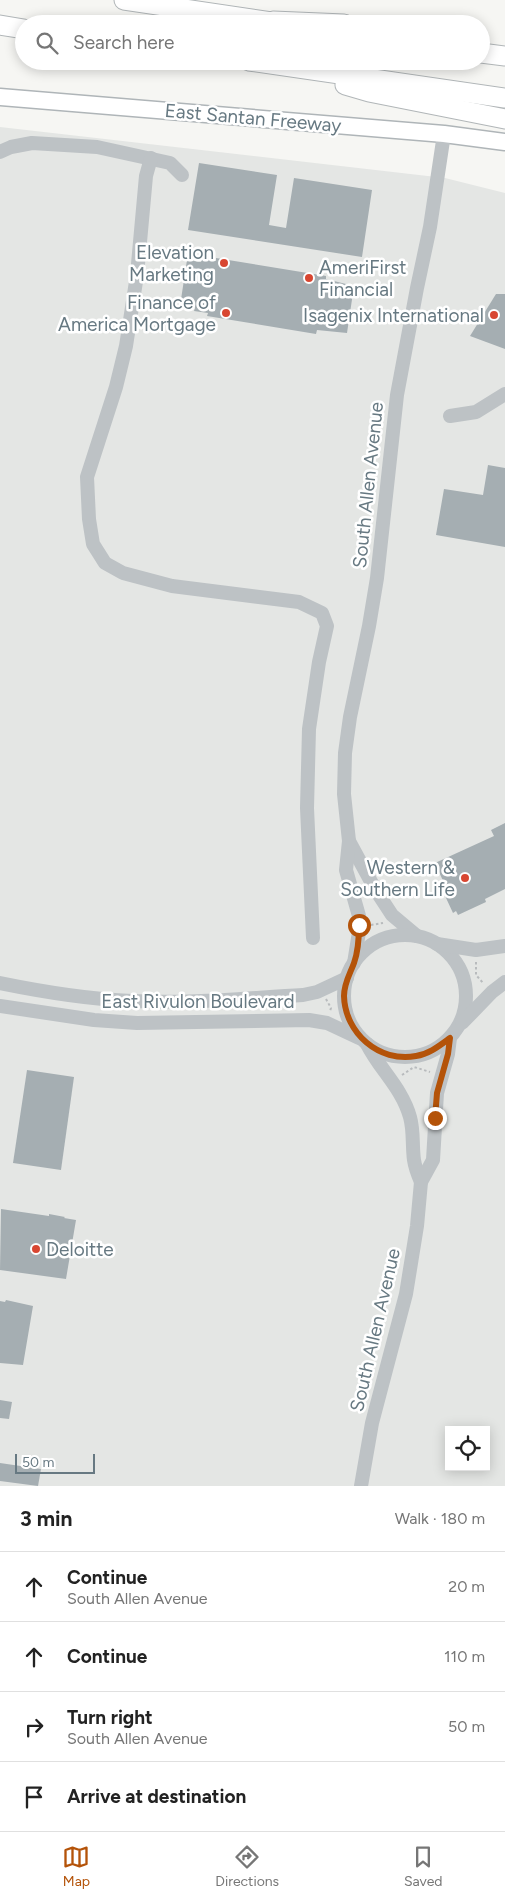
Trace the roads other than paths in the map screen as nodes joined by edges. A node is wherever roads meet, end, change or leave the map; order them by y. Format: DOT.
graph roads {
  1 [pos="124,0"];
  2 [pos="228,15"];
  3 [pos="0,25"];
  4 [pos="15,28"];
  5 [pos="490,41"];
  6 [pos="505,43"];
  7 [pos="490,54"];
  8 [pos="505,56"];
  9 [pos="299,70"];
  10 [pos="310,70"];
  11 [pos="0,97"];
  12 [pos="505,98"];
  13 [pos="505,119"];
  14 [pos="444,134"];
  15 [pos="505,142"];
  16 [pos="0,152"];
  17 [pos="152,158"];
  18 [pos="182,175"];
  19 [pos="505,394"];
  20 [pos="450,416"];
  21 [pos="350,841"];
  22 [pos="417,936"];
  23 [pos="313,938"];
  24 [pos="436,944"];
  25 [pos="505,946"];
  26 [pos="354,962"];
  27 [pos="347,978"];
  28 [pos="505,982"];
  29 [pos="0,983"];
  30 [pos="116,1000"];
  31 [pos="0,1006"];
  32 [pos="115,1021"];
  33 [pos="453,1034"];
  34 [pos="365,1042"];
  35 [pos="421,1182"];
  36 [pos="361,1486"];
  1 -- 2 [label="highway"];
  3 -- 4 [label="highway"];
  5 -- 6 [label="highway"];
  7 -- 8 [label="highway"];
  9 -- 13 [label="highway"];
  10 -- 12 [label="highway"];
  11 -- 14 [label="main road, East Santan Freeway"];
  14 -- 15 [label="main road, East Santan Freeway"];
  14 -- 21 [label="street, South Allen Avenue"];
  16 -- 17 [label="street"];
  17 -- 18 [label="street"];
  17 -- 23 [label="street"];
  19 -- 20 [label="street"];
  21 -- 22 [label="street, South Allen Avenue"];
  21 -- 26 [label="street, South Allen Avenue"];
  22 -- 24 [label="street"];
  22 -- 26 [label="street"];
  24 -- 25 [label="street"];
  24 -- 33 [label="street"];
  26 -- 27 [label="street"];
  27 -- 30 [label="street, East Rivulon Boulevard"];
  27 -- 34 [label="street"];
  28 -- 33 [label="street"];
  29 -- 30 [label="street, East Rivulon Boulevard"];
  30 -- 32 [label="street"];
  31 -- 32 [label="street, East Rivulon Boulevard"];
  32 -- 34 [label="street, East Rivulon Boulevard"];
  33 -- 34 [label="street"];
  33 -- 35 [label="street, South Allen Avenue"];
  34 -- 35 [label="street, South Allen Avenue"];
  35 -- 36 [label="street, South Allen Avenue"];
}
